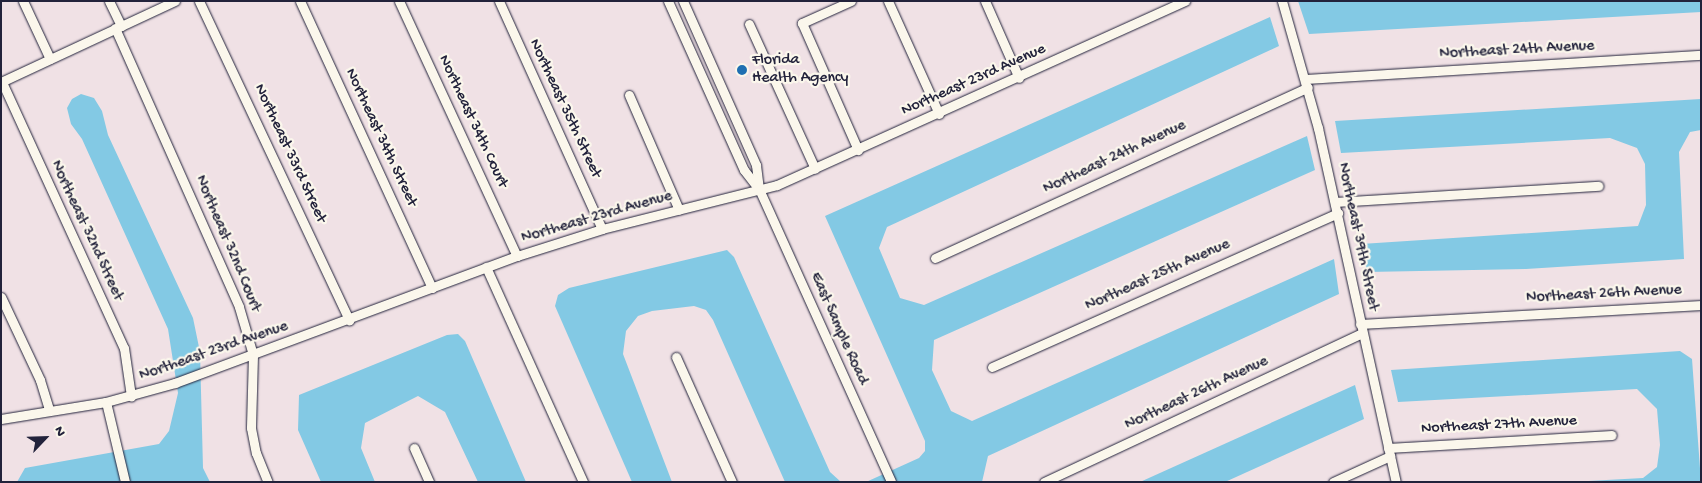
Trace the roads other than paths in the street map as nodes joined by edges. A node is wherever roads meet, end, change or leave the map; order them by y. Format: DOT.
graph roads {
  1 [pos="23,1"];
  2 [pos="109,1"];
  3 [pos="175,1"];
  4 [pos="199,1"];
  5 [pos="300,1"];
  6 [pos="400,1"];
  7 [pos="498,1"];
  8 [pos="668,1"];
  9 [pos="683,1"];
  10 [pos="851,1"];
  11 [pos="888,1"];
  12 [pos="985,1"];
  13 [pos="1185,1"];
  14 [pos="1283,4"];
  15 [pos="749,24"];
  16 [pos="118,27"];
  17 [pos="1701,55"];
  18 [pos="50,59"];
  19 [pos="1019,78"];
  20 [pos="1,82"];
  21 [pos="1307,82"];
  22 [pos="629,95"];
  23 [pos="733,112"];
  24 [pos="939,114"];
  25 [pos="721,118"];
  26 [pos="858,150"];
  27 [pos="815,169"];
  28 [pos="1599,186"];
  29 [pos="759,189"];
  30 [pos="1335,202"];
  31 [pos="679,210"];
  32 [pos="1338,213"];
  33 [pos="602,229"];
  34 [pos="517,256"];
  35 [pos="935,258"];
  36 [pos="486,267"];
  37 [pos="432,288"];
  38 [pos="1,297"];
  39 [pos="1701,305"];
  40 [pos="349,320"];
  41 [pos="1361,328"];
  42 [pos="253,355"];
  43 [pos="676,357"];
  44 [pos="992,367"];
  45 [pos="131,396"];
  46 [pos="106,402"];
  47 [pos="49,409"];
  48 [pos="1,419"];
  49 [pos="1612,435"];
  50 [pos="414,448"];
  51 [pos="1389,452"];
  52 [pos="125,482"];
  53 [pos="268,482"];
  54 [pos="429,482"];
  55 [pos="583,482"];
  56 [pos="732,482"];
  57 [pos="890,482"];
  58 [pos="1044,482"];
  59 [pos="1333,482"];
  60 [pos="1396,482"];
  1 -- 18 [label="street"];
  2 -- 16 [label="street, Northeast 32nd Court"];
  3 -- 16 [label="street"];
  4 -- 40 [label="street, Northeast 33rd Street"];
  5 -- 37 [label="street, Northeast 34th Street"];
  6 -- 34 [label="street, Northeast 34th Court"];
  7 -- 33 [label="street, Northeast 35th Street"];
  8 -- 25 [label="street, East Sample Road"];
  9 -- 23 [label="street, East Sample Road"];
  10 -- 26 [label="street"];
  11 -- 24 [label="street"];
  12 -- 19 [label="street"];
  13 -- 19 [label="street, Northeast 23rd Avenue"];
  14 -- 21 [label="street, Northeast 39th Street"];
  15 -- 27 [label="street"];
  16 -- 18 [label="street"];
  16 -- 42 [label="street, Northeast 32nd Court"];
  17 -- 21 [label="street, Northeast 24th Avenue"];
  18 -- 20 [label="street"];
  19 -- 24 [label="street, Northeast 23rd Avenue"];
  20 -- 45 [label="street, Northeast 32nd Street"];
  21 -- 30 [label="street, Northeast 39th Street"];
  21 -- 35 [label="street, Northeast 24th Avenue"];
  22 -- 31 [label="street"];
  23 -- 25 [label="street"];
  23 -- 29 [label="street, East Sample Road"];
  24 -- 26 [label="street, Northeast 23rd Avenue"];
  25 -- 29 [label="street, East Sample Road"];
  26 -- 27 [label="street, Northeast 23rd Avenue"];
  27 -- 29 [label="street, Northeast 23rd Avenue"];
  28 -- 30 [label="street"];
  29 -- 31 [label="street, Northeast 23rd Avenue"];
  29 -- 57 [label="street, East Sample Road"];
  30 -- 32 [label="street, Northeast 39th Street"];
  31 -- 33 [label="street, Northeast 23rd Avenue"];
  32 -- 41 [label="street, Northeast 39th Street"];
  32 -- 44 [label="street, Northeast 25th Avenue"];
  33 -- 34 [label="street, Northeast 23rd Avenue"];
  34 -- 36 [label="street, Northeast 23rd Avenue"];
  36 -- 37 [label="street, Northeast 23rd Avenue"];
  36 -- 55 [label="street"];
  37 -- 40 [label="street, Northeast 23rd Avenue"];
  38 -- 47 [label="street"];
  39 -- 41 [label="street, Northeast 26th Avenue"];
  40 -- 42 [label="street, Northeast 23rd Avenue"];
  41 -- 51 [label="street, Northeast 39th Street"];
  41 -- 58 [label="street, Northeast 26th Avenue"];
  42 -- 45 [label="street, Northeast 23rd Avenue"];
  42 -- 53 [label="street, Northeast 32nd Court"];
  43 -- 56 [label="street"];
  45 -- 46 [label="street, Northeast 23rd Avenue"];
  46 -- 47 [label="street, Northeast 23rd Avenue"];
  46 -- 52 [label="street"];
  47 -- 48 [label="street, Northeast 23rd Avenue"];
  49 -- 51 [label="street, Northeast 27th Avenue"];
  50 -- 54 [label="street"];
  51 -- 59 [label="street, Northeast 27th Avenue"];
  51 -- 60 [label="street, Northeast 39th Street"];
}
